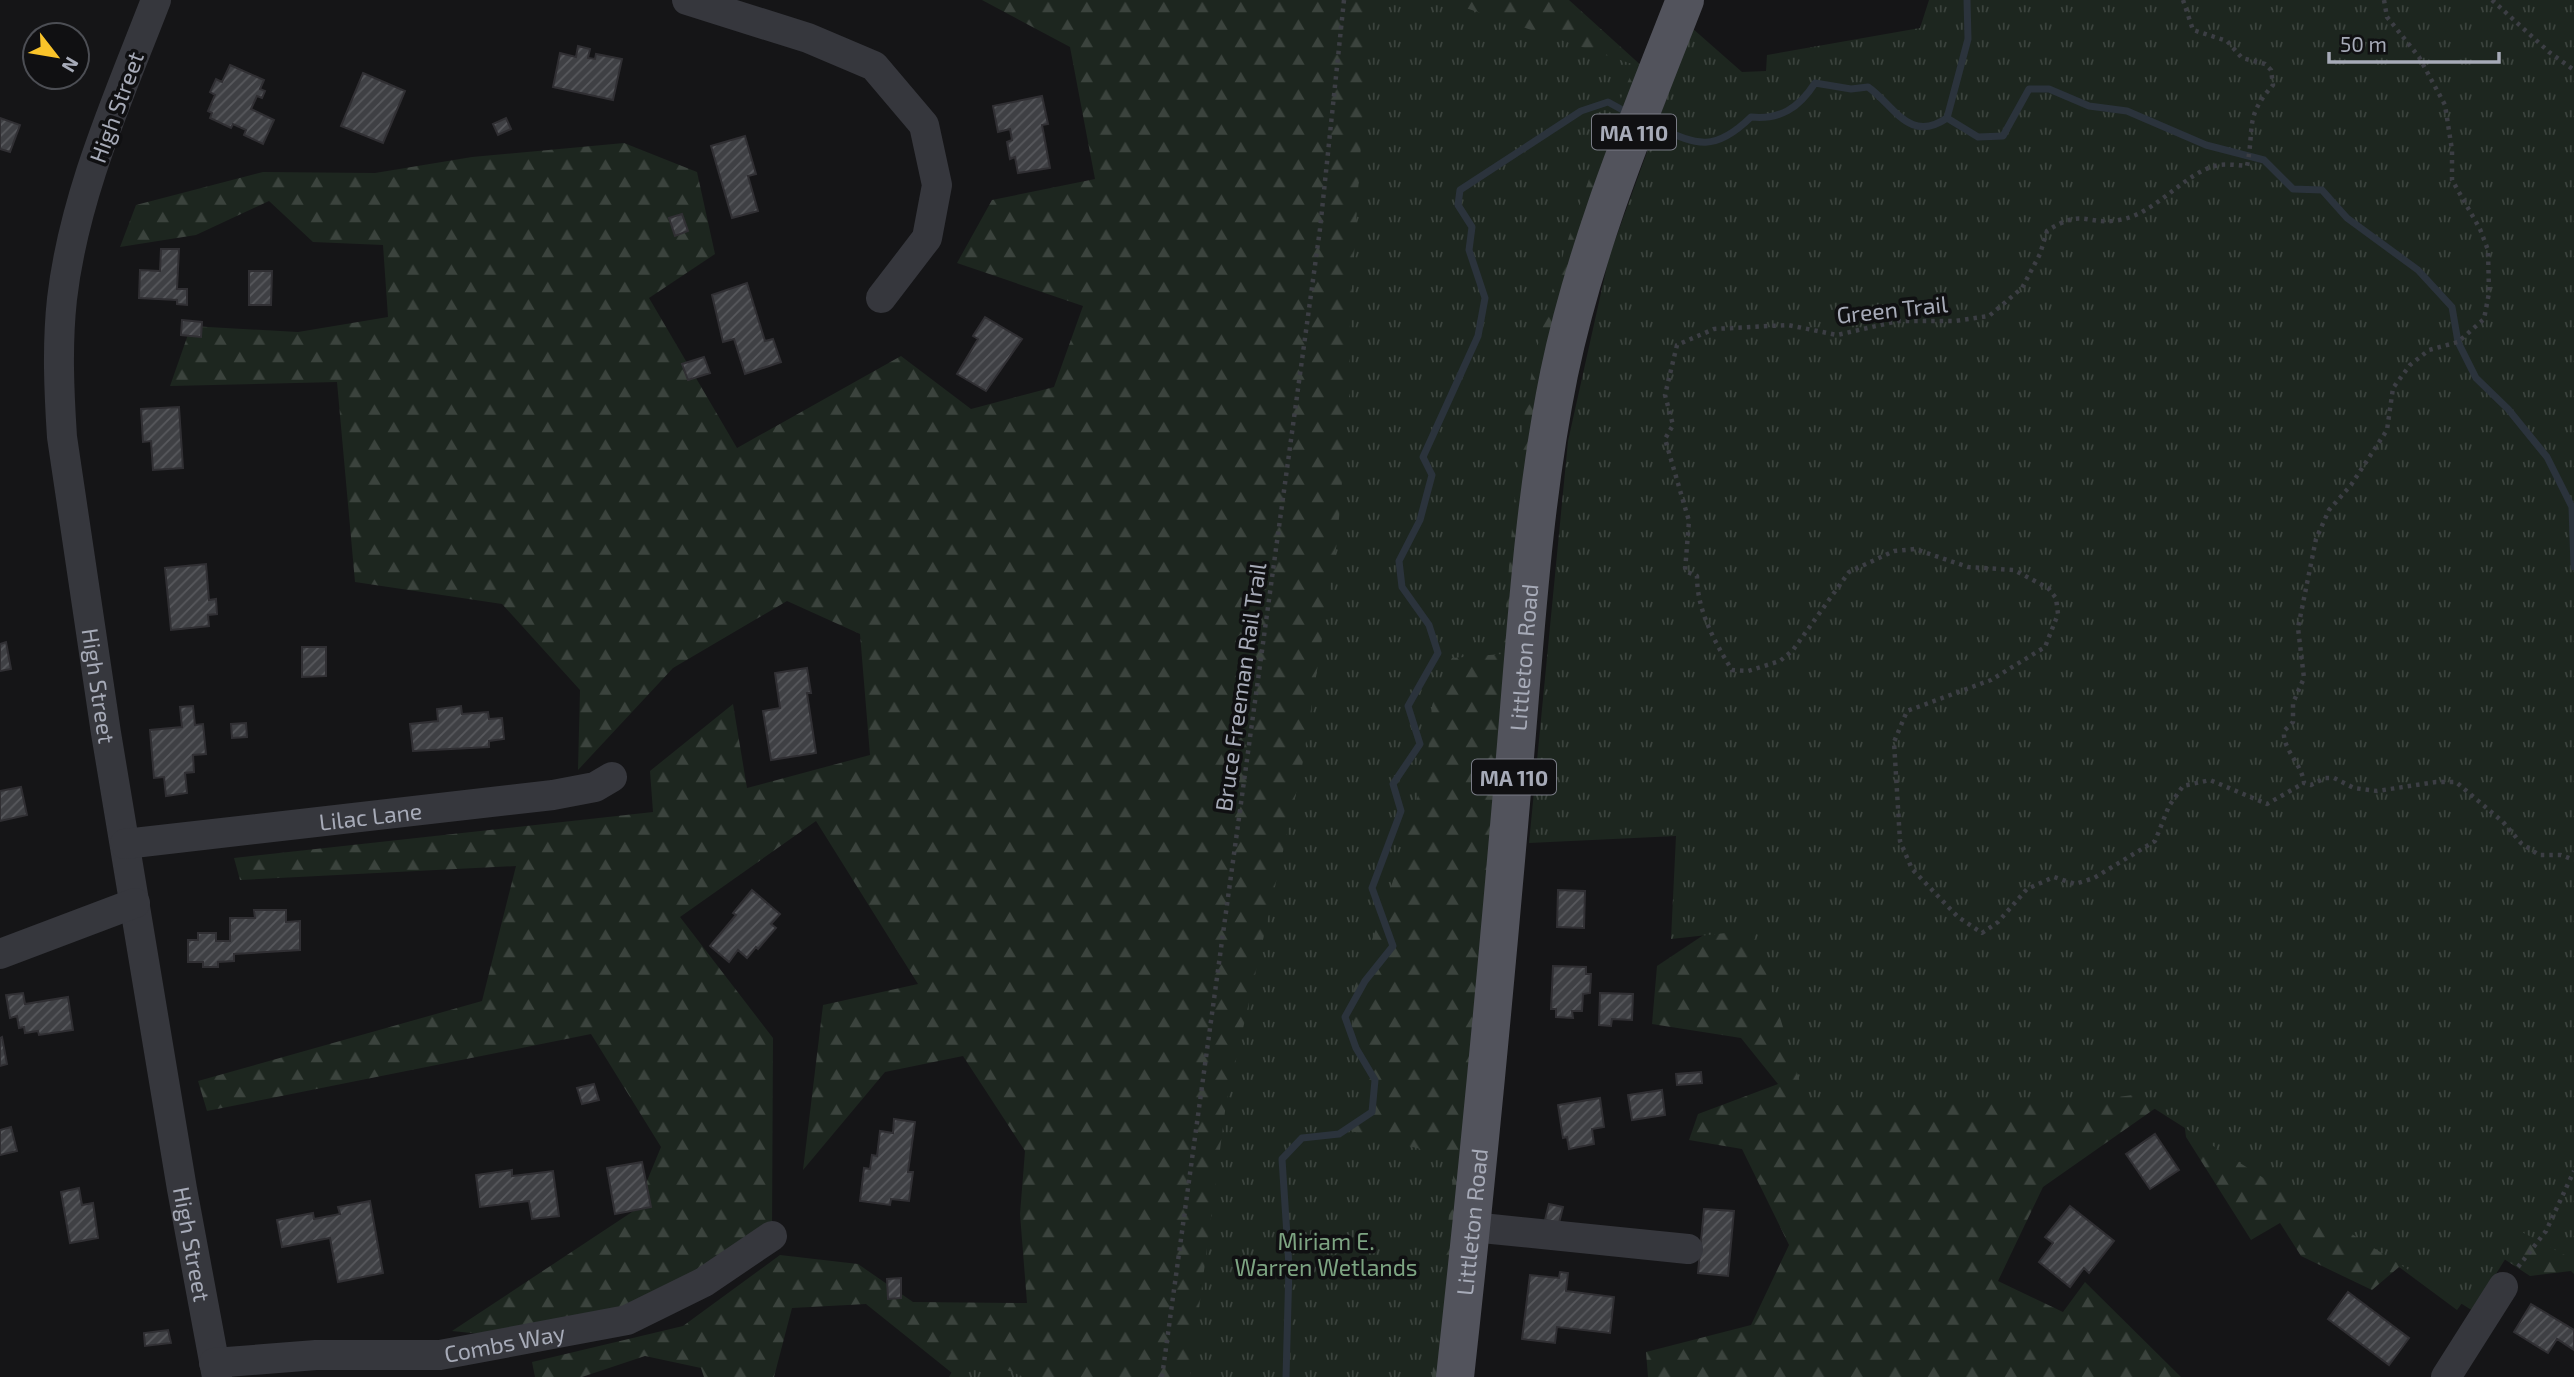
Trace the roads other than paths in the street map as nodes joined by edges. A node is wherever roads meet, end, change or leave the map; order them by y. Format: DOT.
graph roads {
  1 [pos="156,0"];
  2 [pos="687,0"];
  3 [pos="1685,0"];
  4 [pos="881,298"];
  5 [pos="612,777"];
  6 [pos="125,844"];
  7 [pos="135,903"];
  8 [pos="0,954"];
  9 [pos="1472,1227"];
  10 [pos="772,1236"];
  11 [pos="1688,1249"];
  12 [pos="2502,1287"];
  13 [pos="216,1370"];
  14 [pos="1455,1377"];
  15 [pos="2446,1377"];
  1 -- 6 [label="street, High Street"];
  2 -- 4 [label="street"];
  3 -- 9 [label="main road, Littleton Road / MA 110"];
  5 -- 6 [label="street, Lilac Lane"];
  6 -- 7 [label="street, High Street"];
  7 -- 8 [label="street"];
  7 -- 13 [label="street, High Street"];
  9 -- 11 [label="street"];
  9 -- 14 [label="main road, Littleton Road / MA 110"];
  10 -- 13 [label="street, Combs Way"];
  12 -- 15 [label="street"];
}
